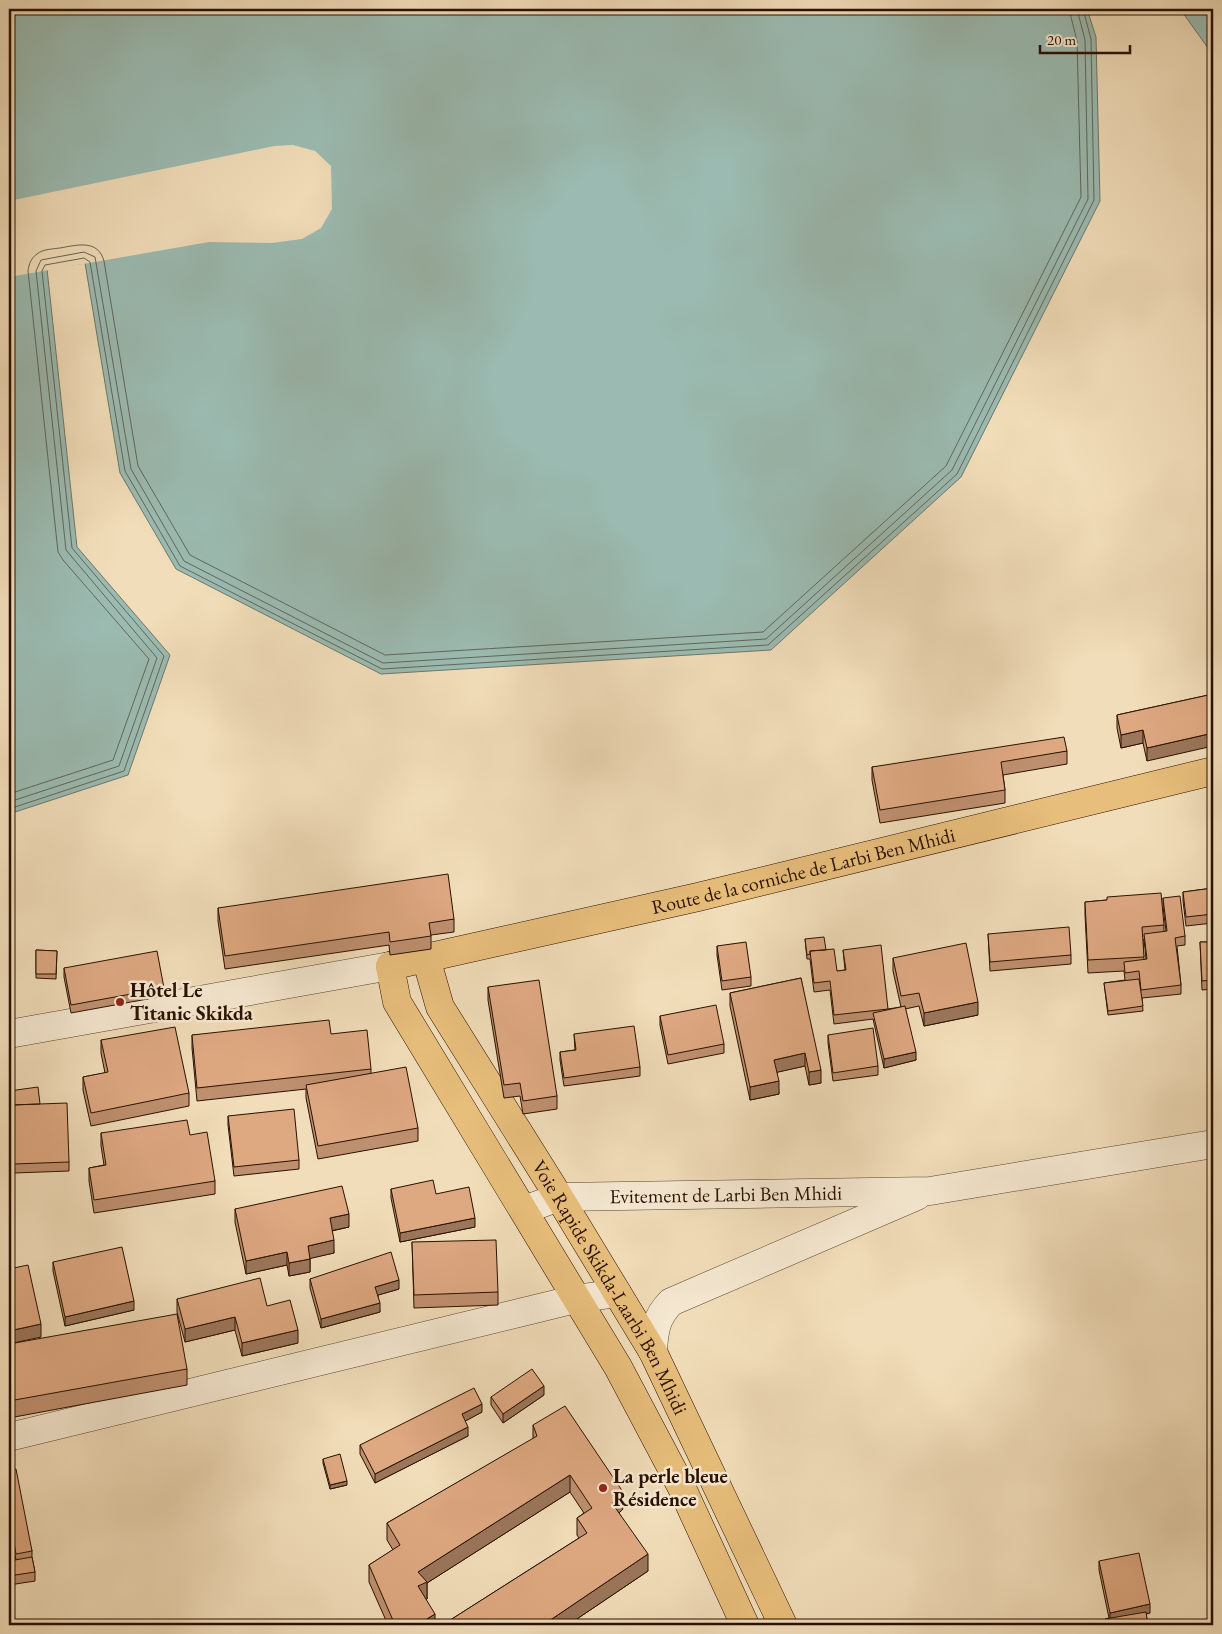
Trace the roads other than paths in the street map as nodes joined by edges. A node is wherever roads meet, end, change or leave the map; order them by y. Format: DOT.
graph roads {
  1 [pos="1213,771"];
  2 [pos="426,958"];
  3 [pos="390,966"];
  4 [pos="9,1034"];
  5 [pos="1213,1144"];
  6 [pos="930,1191"];
  7 [pos="560,1197"];
  8 [pos="524,1210"];
  9 [pos="617,1293"];
  10 [pos="576,1299"];
  11 [pos="653,1352"];
  12 [pos="9,1437"];
  13 [pos="744,1625"];
  14 [pos="783,1625"];
  1 -- 2 [label="main road, Route de la corniche de Larbi Ben Mhidi"];
  2 -- 3 [label="main road, Route de la corniche de Larbi Ben Mhidi"];
  2 -- 7 [label="main road, Voie Rapide Skikda-Laarbi Ben Mhidi"];
  3 -- 4 [label="street"];
  3 -- 8 [label="main road, Voie Rapide Skikda-Laarbi Ben Mhidi"];
  5 -- 6 [label="street, Evitement de Larbi Ben Mhidi"];
  6 -- 7 [label="street, Evitement de Larbi Ben Mhidi"];
  6 -- 11 [label="street, Evitement de Larbi Ben Mhidi"];
  7 -- 8 [label="street, Evitement de Larbi Ben Mhidi"];
  7 -- 9 [label="main road, Voie Rapide Skikda-Laarbi Ben Mhidi"];
  8 -- 10 [label="main road, Voie Rapide Skikda-Laarbi Ben Mhidi"];
  9 -- 10 [label="street"];
  9 -- 11 [label="main road, Voie Rapide Skikda-Laarbi Ben Mhidi"];
  10 -- 12 [label="street"];
  10 -- 13 [label="main road, Voie Rapide Skikda-Laarbi Ben Mhidi"];
  11 -- 14 [label="main road, Voie Rapide Skikda-Laarbi Ben Mhidi"];
}
